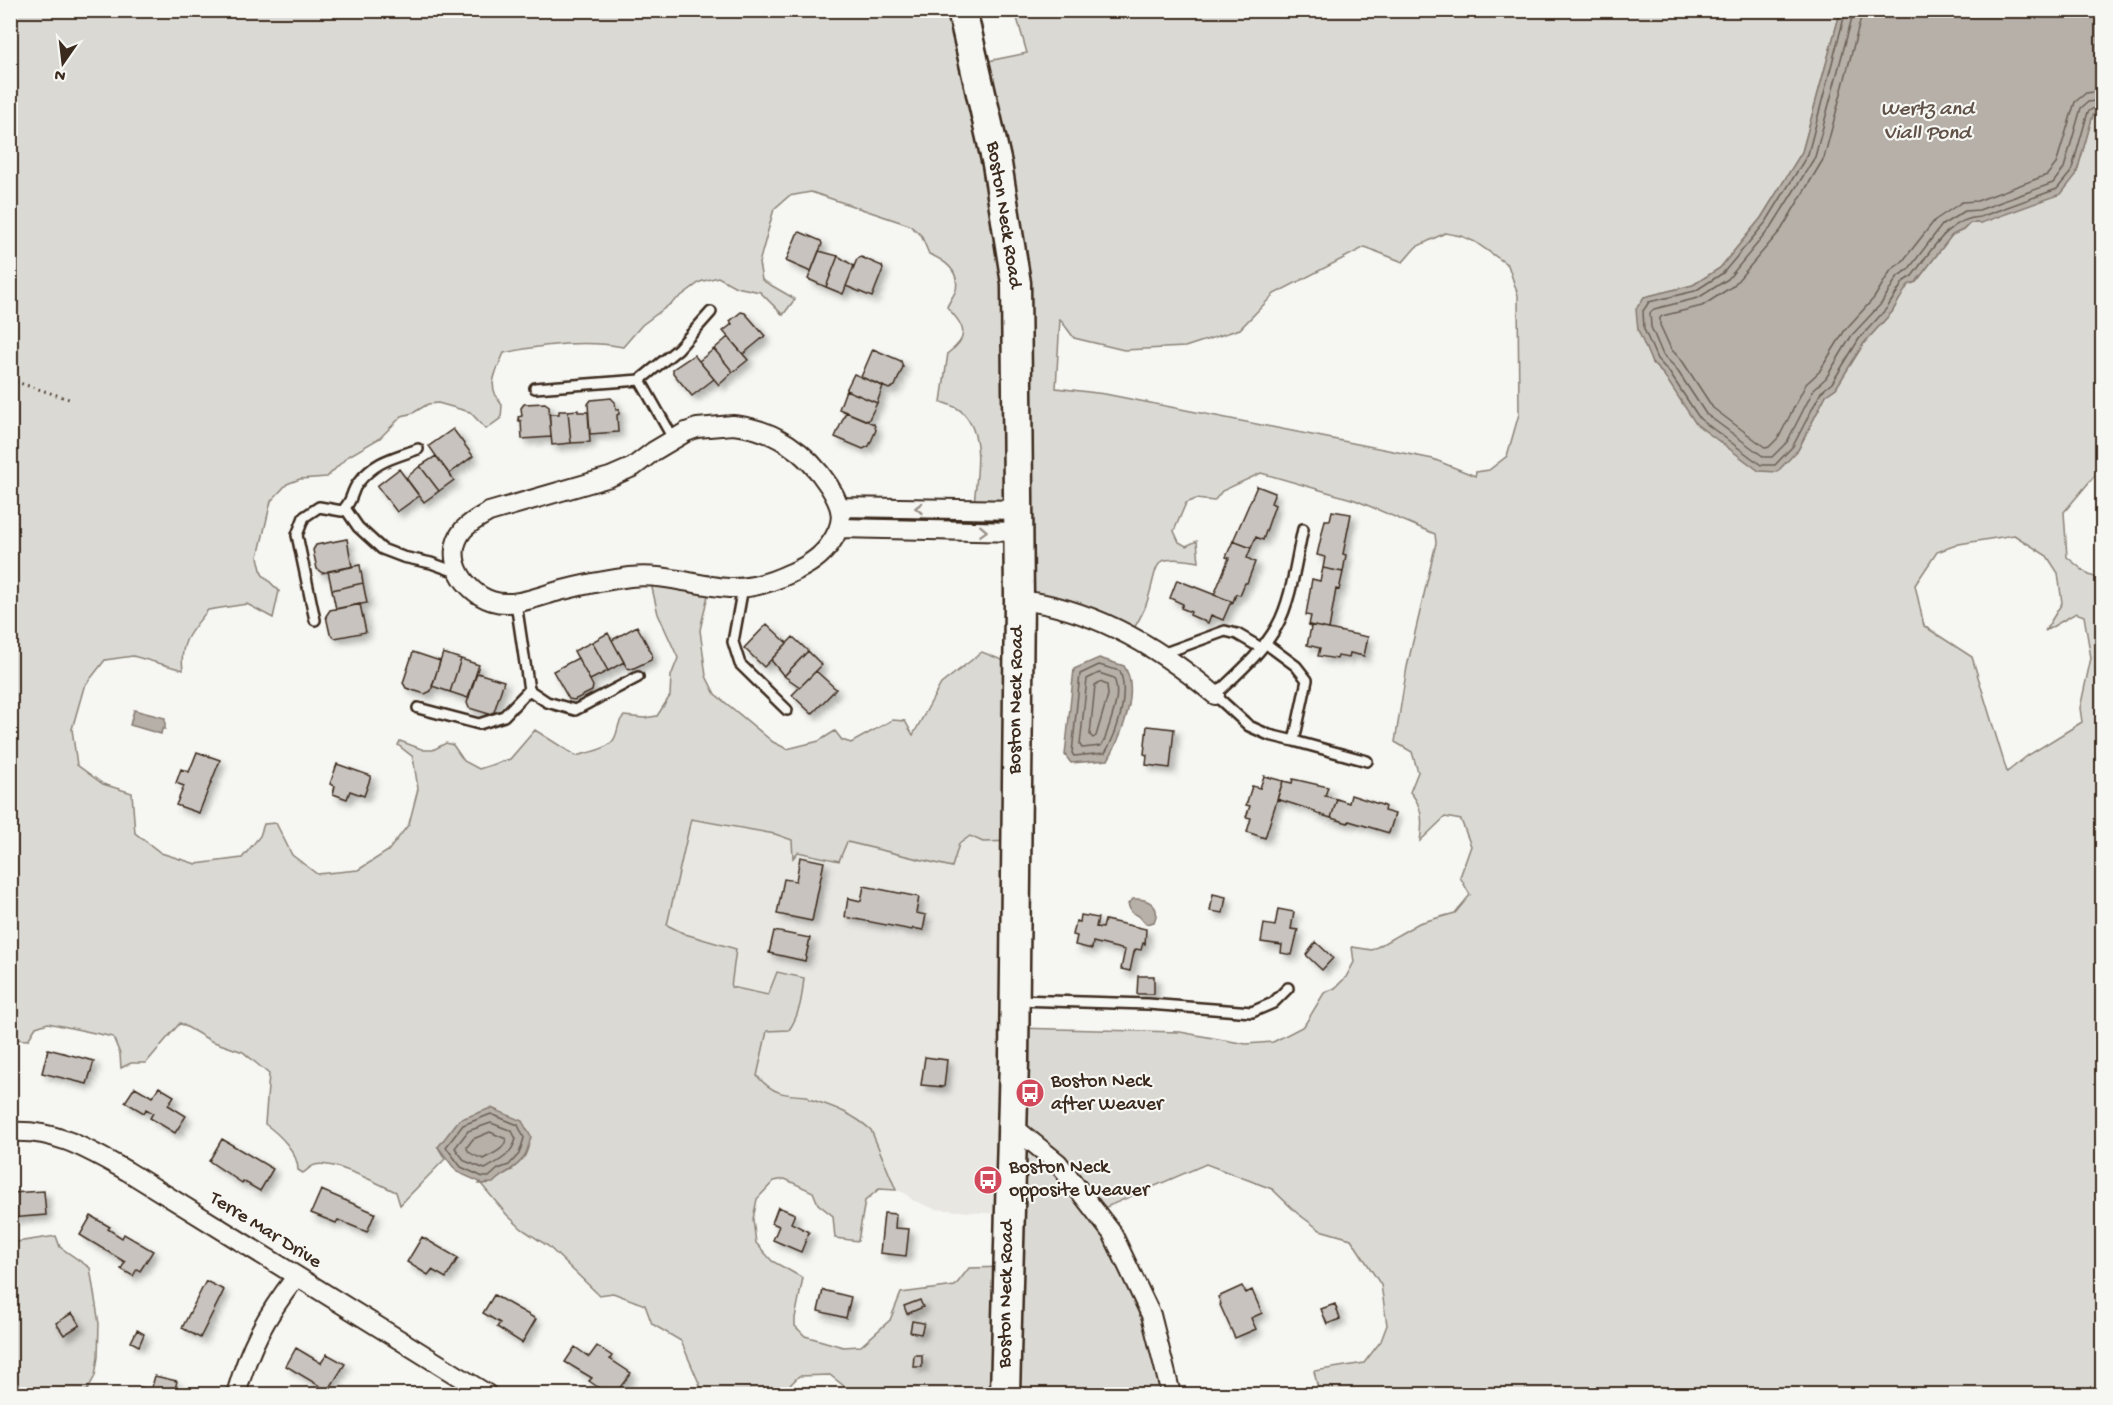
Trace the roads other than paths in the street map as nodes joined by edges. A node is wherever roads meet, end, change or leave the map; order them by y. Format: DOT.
graph roads {
  1 [pos="962,10"];
  2 [pos="711,312"];
  3 [pos="640,380"];
  4 [pos="535,388"];
  5 [pos="674,440"];
  6 [pos="418,449"];
  7 [pos="840,507"];
  8 [pos="345,508"];
  9 [pos="948,509"];
  10 [pos="1018,521"];
  11 [pos="840,528"];
  12 [pos="1303,529"];
  13 [pos="949,530"];
  14 [pos="459,573"];
  15 [pos="743,587"];
  16 [pos="1019,600"];
  17 [pos="516,603"];
  18 [pos="315,620"];
  19 [pos="1263,646"];
  20 [pos="1162,654"];
  21 [pos="638,677"];
  22 [pos="529,690"];
  23 [pos="1215,695"];
  24 [pos="418,708"];
  25 [pos="787,711"];
  26 [pos="1294,741"];
  27 [pos="1367,761"];
  28 [pos="1288,988"];
  29 [pos="1014,1000"];
  30 [pos="1011,1125"];
  31 [pos="10,1132"];
  32 [pos="296,1277"];
  33 [pos="236,1395"];
  34 [pos="487,1395"];
  35 [pos="1005,1395"];
  36 [pos="1171,1395"];
  1 -- 10 [label="main road, Boston Neck Road"];
  2 -- 3 [label="lane"];
  3 -- 4 [label="lane"];
  3 -- 5 [label="lane"];
  5 -- 7 [label="street"];
  5 -- 14 [label="street"];
  6 -- 8 [label="lane"];
  9 -- 7 [label="street, one-way"];
  7 -- 11 [label="street"];
  8 -- 14 [label="lane"];
  8 -- 18 [label="lane"];
  9 -- 10 [label="street"];
  9 -- 13 [label="street"];
  13 -- 10 [label="street, one-way"];
  10 -- 16 [label="main road, Boston Neck Road"];
  11 -- 13 [label="street"];
  11 -- 15 [label="street"];
  12 -- 19 [label="lane"];
  14 -- 17 [label="street"];
  15 -- 17 [label="street"];
  15 -- 25 [label="lane"];
  16 -- 20 [label="street"];
  16 -- 29 [label="main road, Boston Neck Road"];
  17 -- 22 [label="lane"];
  19 -- 20 [label="lane"];
  19 -- 23 [label="lane"];
  19 -- 26 [label="lane"];
  20 -- 23 [label="street"];
  21 -- 22 [label="lane"];
  22 -- 24 [label="lane"];
  23 -- 26 [label="lane"];
  26 -- 27 [label="lane"];
  28 -- 29 [label="lane"];
  29 -- 30 [label="main road, Boston Neck Road"];
  30 -- 35 [label="main road, Boston Neck Road"];
  30 -- 36 [label="street"];
  31 -- 32 [label="street, Terre Mar Drive"];
  32 -- 33 [label="street"];
  32 -- 34 [label="street, Terre Mar Drive"];
}
